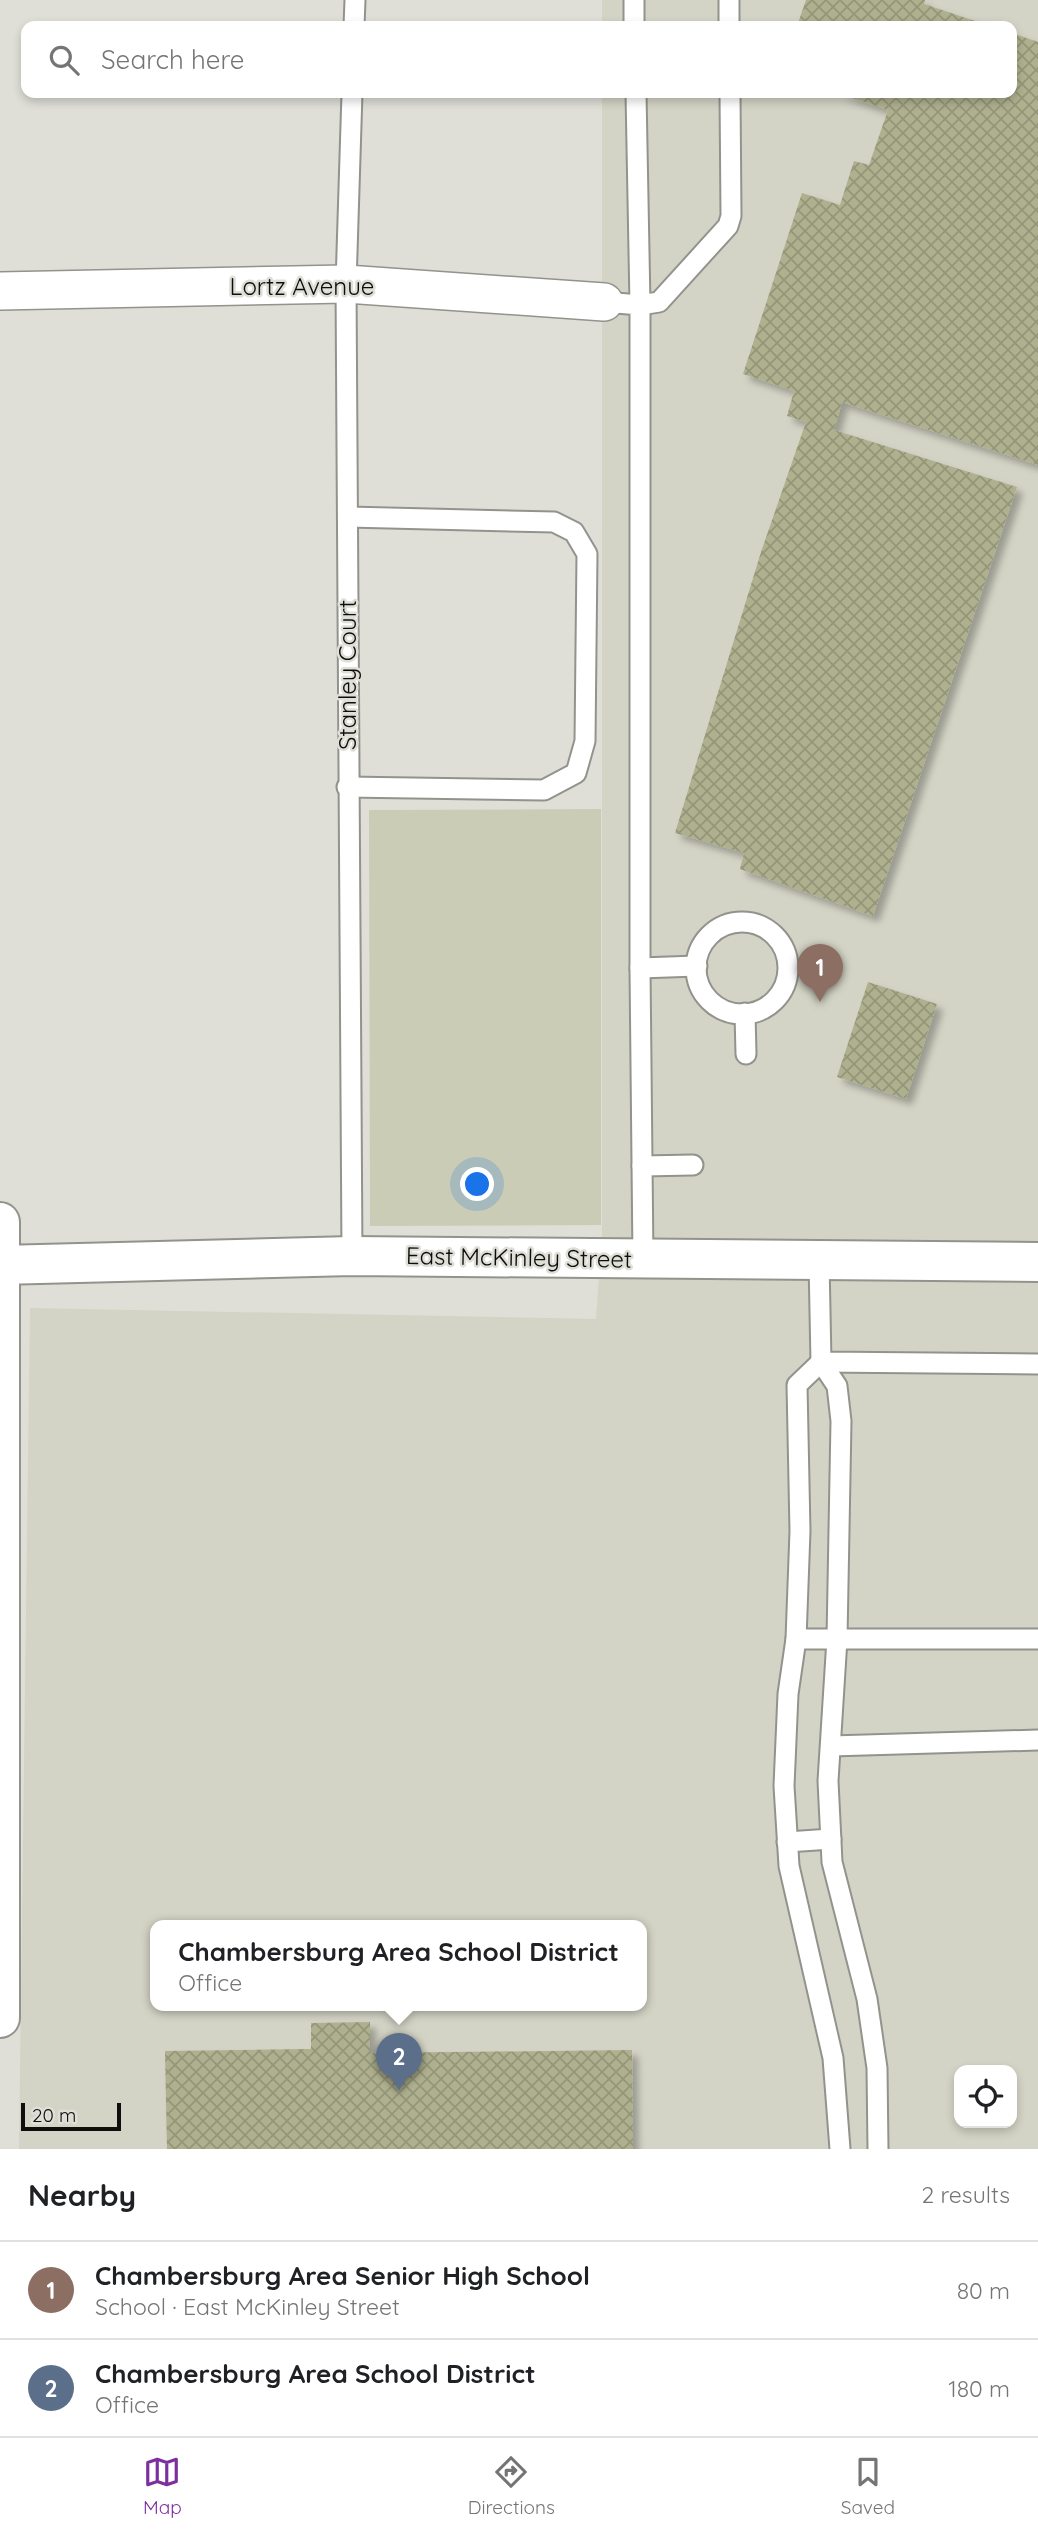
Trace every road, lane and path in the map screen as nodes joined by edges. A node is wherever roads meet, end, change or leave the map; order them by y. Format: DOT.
graph roads {
  1 [pos="355,0"];
  2 [pos="634,0"];
  3 [pos="729,0"];
  4 [pos="354,21"];
  5 [pos="635,21"];
  6 [pos="729,21"];
  7 [pos="352,98"];
  8 [pos="636,98"];
  9 [pos="730,98"];
  10 [pos="346,284"];
  11 [pos="0,291"];
  12 [pos="604,302"];
  13 [pos="640,305"];
  14 [pos="348,517"];
  15 [pos="348,786"];
  16 [pos="697,966"];
  17 [pos="640,968"];
  18 [pos="745,1013"];
  19 [pos="746,1054"];
  20 [pos="693,1165"];
  21 [pos="642,1166"];
  22 [pos="0,1222"];
  23 [pos="352,1256"];
  24 [pos="643,1259"];
  25 [pos="820,1261"];
  26 [pos="1038,1262"];
  27 [pos="0,1265"];
  28 [pos="821,1362"];
  29 [pos="1038,1364"];
  30 [pos="1,1546"];
  31 [pos="796,1639"];
  32 [pos="837,1639"];
  33 [pos="1038,1639"];
  34 [pos="1038,1740"];
  35 [pos="831,1746"];
  36 [pos="0,1832"];
  37 [pos="831,1839"];
  38 [pos="787,1843"];
  39 [pos="0,2018"];
  40 [pos="840,2149"];
  41 [pos="878,2149"];
  1 -- 4 [label="lane"];
  2 -- 5 [label="lane"];
  3 -- 6 [label="lane"];
  7 -- 10 [label="lane, Stanley Court"];
  8 -- 13 [label="lane"];
  9 -- 13 [label="lane"];
  10 -- 11 [label="street, Lortz Avenue"];
  10 -- 12 [label="street, Lortz Avenue"];
  10 -- 14 [label="lane, Stanley Court"];
  12 -- 13 [label="lane"];
  13 -- 17 [label="lane"];
  14 -- 15 [label="lane, Stanley Court"];
  14 -- 15 [label="lane"];
  15 -- 23 [label="lane, Stanley Court"];
  16 -- 17 [label="lane"];
  16 -- 18 [label="lane"];
  16 -- 18 [label="lane"];
  17 -- 21 [label="lane"];
  18 -- 19 [label="lane"];
  20 -- 21 [label="lane"];
  21 -- 24 [label="lane"];
  22 -- 27 [label="street"];
  23 -- 24 [label="street, East McKinley Street"];
  23 -- 27 [label="street, East McKinley Street"];
  24 -- 25 [label="street, East McKinley Street"];
  25 -- 26 [label="street, East McKinley Street"];
  25 -- 28 [label="lane"];
  27 -- 30 [label="street"];
  28 -- 29 [label="lane"];
  28 -- 31 [label="lane"];
  28 -- 32 [label="lane"];
  30 -- 36 [label="street"];
  31 -- 32 [label="lane"];
  31 -- 38 [label="lane"];
  32 -- 33 [label="lane"];
  32 -- 35 [label="lane"];
  34 -- 35 [label="lane"];
  35 -- 37 [label="lane"];
  36 -- 39 [label="street"];
  37 -- 38 [label="lane"];
  37 -- 41 [label="lane"];
  38 -- 40 [label="lane"];
}
